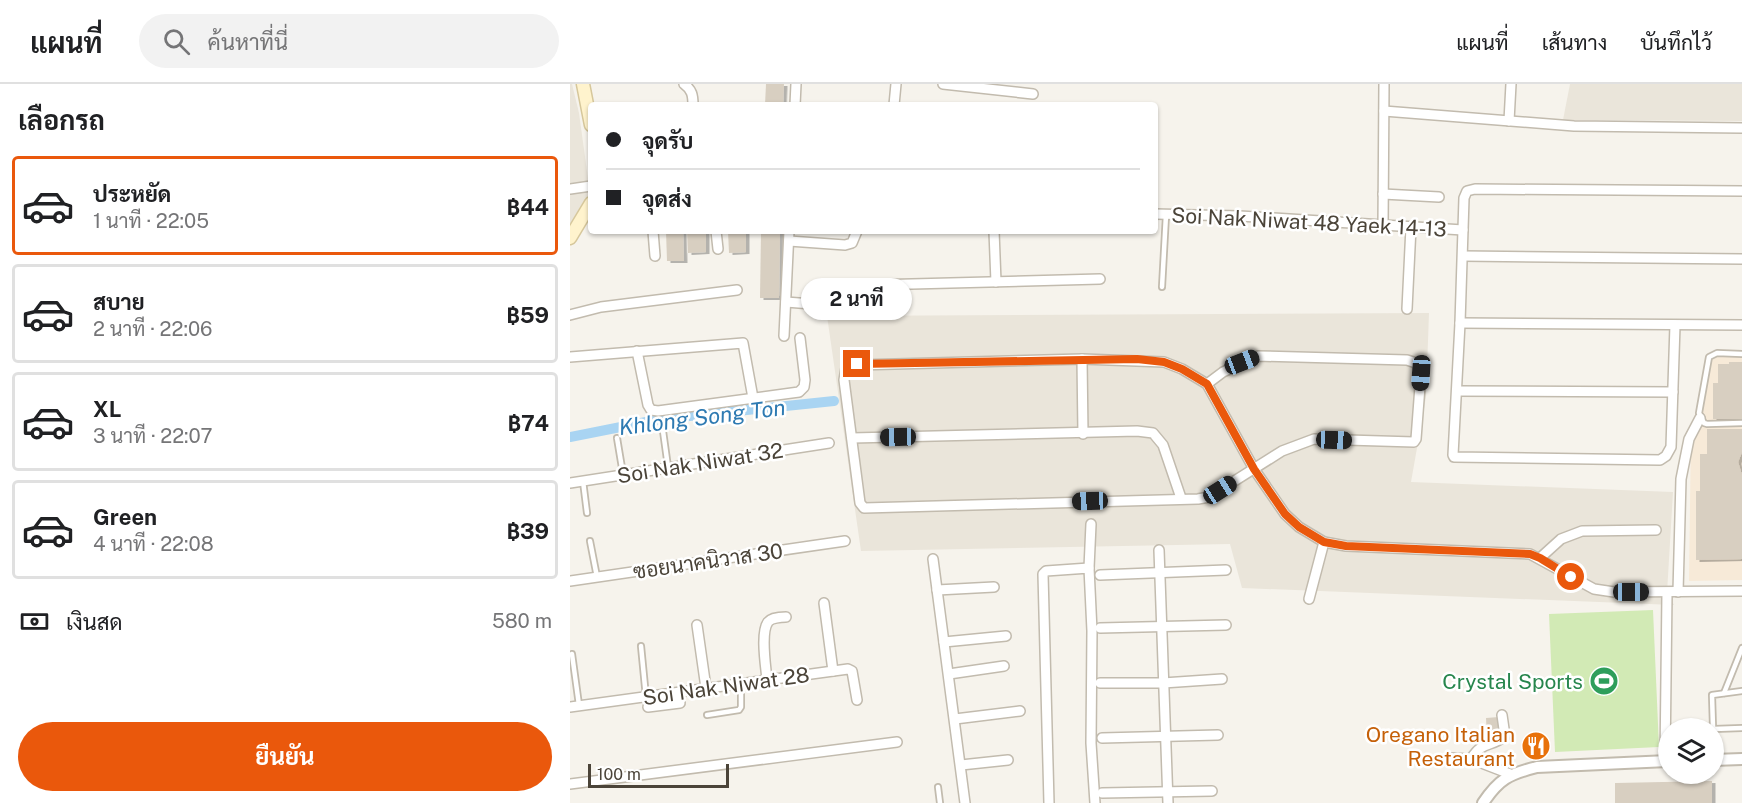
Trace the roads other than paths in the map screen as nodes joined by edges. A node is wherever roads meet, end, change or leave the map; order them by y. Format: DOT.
graph roads {
  1 [pos="583,84"];
  2 [pos="684,84"];
  3 [pos="796,84"];
  4 [pos="896,84"];
  5 [pos="943,84"];
  6 [pos="1384,84"];
  7 [pos="1511,84"];
  8 [pos="1033,94"];
  9 [pos="693,102"];
  10 [pos="795,102"];
  11 [pos="894,102"];
  12 [pos="588,110"];
  13 [pos="1384,111"];
  14 [pos="1509,122"];
  15 [pos="1742,128"];
  16 [pos="588,186"];
  17 [pos="570,189"];
  18 [pos="1742,191"];
  19 [pos="1383,194"];
  20 [pos="1439,197"];
  21 [pos="588,208"];
  22 [pos="1158,214"];
  23 [pos="1166,214"];
  24 [pos="1383,226"];
  25 [pos="1411,227"];
  26 [pos="1463,230"];
  27 [pos="653,234"];
  28 [pos="716,234"];
  29 [pos="789,234"];
  30 [pos="856,234"];
  31 [pos="994,234"];
  32 [pos="570,238"];
  33 [pos="789,241"];
  34 [pos="718,249"];
  35 [pos="655,256"];
  36 [pos="1462,256"];
  37 [pos="1742,259"];
  38 [pos="1100,279"];
  39 [pos="996,282"];
  40 [pos="873,285"];
  41 [pos="1162,287"];
  42 [pos="737,290"];
  43 [pos="786,302"];
  44 [pos="837,306"];
  45 [pos="1407,309"];
  46 [pos="570,315"];
  47 [pos="1460,323"];
  48 [pos="1676,325"];
  49 [pos="1742,325"];
  50 [pos="784,336"];
  51 [pos="800,338"];
  52 [pos="637,351"];
  53 [pos="1742,354"];
  54 [pos="570,357"];
  55 [pos="1082,359"];
  56 [pos="1207,384"];
  57 [pos="1457,391"];
  58 [pos="1673,392"];
  59 [pos="753,398"];
  60 [pos="1700,418"];
  61 [pos="1742,423"];
  62 [pos="663,431"];
  63 [pos="1083,434"];
  64 [pos="617,438"];
  65 [pos="852,438"];
  66 [pos="830,443"];
  67 [pos="668,469"];
  68 [pos="1254,469"];
  69 [pos="623,475"];
  70 [pos="582,481"];
  71 [pos="570,483"];
  72 [pos="1181,498"];
  73 [pos="587,513"];
  74 [pos="1091,524"];
  75 [pos="1656,530"];
  76 [pos="590,541"];
  77 [pos="845,541"];
  78 [pos="1324,542"];
  79 [pos="1159,550"];
  80 [pos="1540,558"];
  81 [pos="933,559"];
  82 [pos="1089,568"];
  83 [pos="1226,570"];
  84 [pos="1160,573"];
  85 [pos="1100,575"];
  86 [pos="597,577"];
  87 [pos="570,581"];
  88 [pos="994,586"];
  89 [pos="937,590"];
  90 [pos="1742,591"];
  91 [pos="1678,592"];
  92 [pos="1667,593"];
  93 [pos="1310,599"];
  94 [pos="824,603"];
  95 [pos="786,617"];
  96 [pos="697,625"];
  97 [pos="1226,625"];
  98 [pos="1161,627"];
  99 [pos="1100,628"];
  100 [pos="1006,636"];
  101 [pos="944,642"];
  102 [pos="641,646"];
  103 [pos="1742,648"];
  104 [pos="573,654"];
  105 [pos="1004,666"];
  106 [pos="833,671"];
  107 [pos="949,674"];
  108 [pos="1222,679"];
  109 [pos="767,680"];
  110 [pos="1100,683"];
  111 [pos="1163,683"];
  112 [pos="741,684"];
  113 [pos="706,688"];
  114 [pos="1742,691"];
  115 [pos="1724,693"];
  116 [pos="857,700"];
  117 [pos="647,702"];
  118 [pos="575,707"];
  119 [pos="1020,711"];
  120 [pos="707,715"];
  121 [pos="1502,715"];
  122 [pos="1666,718"];
  123 [pos="1713,718"];
  124 [pos="955,719"];
  125 [pos="1742,728"];
  126 [pos="1724,729"];
  127 [pos="1218,735"];
  128 [pos="1165,737"];
  129 [pos="1102,738"];
  130 [pos="897,742"];
  131 [pos="1451,758"];
  132 [pos="1471,759"];
  133 [pos="1742,759"];
  134 [pos="1008,760"];
  135 [pos="1724,760"];
  136 [pos="1658,761"];
  137 [pos="961,765"];
  138 [pos="1510,774"];
  139 [pos="570,784"];
  140 [pos="938,787"];
  141 [pos="1212,791"];
  142 [pos="1102,793"];
  143 [pos="1167,793"];
  144 [pos="940,803"];
  145 [pos="965,803"];
  146 [pos="1049,803"];
  147 [pos="1095,803"];
  148 [pos="1168,803"];
  149 [pos="1483,803"];
  1 -- 12 [label="main road"];
  2 -- 9 [label="street"];
  3 -- 10 [label="street"];
  4 -- 11 [label="street"];
  5 -- 8 [label="street"];
  6 -- 13 [label="street"];
  7 -- 14 [label="street"];
  13 -- 14 [label="street"];
  13 -- 19 [label="street"];
  14 -- 15 [label="street"];
  16 -- 17 [label="street"];
  18 -- 26 [label="street"];
  19 -- 20 [label="street"];
  19 -- 24 [label="street"];
  21 -- 32 [label="main road"];
  22 -- 23 [label="street, Soi Nak Niwat 48 Yaek 14-13"];
  23 -- 24 [label="street, Soi Nak Niwat 48 Yaek 14-13"];
  23 -- 41 [label="lane"];
  24 -- 25 [label="street, Soi Nak Niwat 48 Yaek 14-13"];
  25 -- 26 [label="street, Soi Nak Niwat 48 Yaek 14-13"];
  25 -- 45 [label="street"];
  26 -- 36 [label="street"];
  27 -- 35 [label="street"];
  28 -- 34 [label="street"];
  29 -- 33 [label="street"];
  30 -- 33 [label="street"];
  31 -- 39 [label="street"];
  33 -- 43 [label="street"];
  36 -- 37 [label="street"];
  36 -- 47 [label="street"];
  38 -- 39 [label="street"];
  39 -- 40 [label="street"];
  42 -- 46 [label="street"];
  43 -- 44 [label="street"];
  43 -- 50 [label="street"];
  47 -- 48 [label="street"];
  47 -- 57 [label="street"];
  48 -- 49 [label="street"];
  48 -- 58 [label="street"];
  51 -- 59 [label="street"];
  52 -- 54 [label="street"];
  52 -- 59 [label="street"];
  52 -- 59 [label="street"];
  53 -- 60 [label="lane"];
  55 -- 56 [label="street"];
  55 -- 63 [label="street"];
  55 -- 65 [label="street"];
  56 -- 68 [label="street"];
  56 -- 68 [label="street"];
  57 -- 58 [label="street"];
  57 -- 58 [label="street"];
  60 -- 61 [label="lane"];
  60 -- 91 [label="street"];
  62 -- 67 [label="lane"];
  63 -- 65 [label="street"];
  63 -- 72 [label="street"];
  64 -- 69 [label="lane"];
  65 -- 72 [label="street"];
  66 -- 67 [label="street, Soi Nak Niwat 32"];
  67 -- 69 [label="street, Soi Nak Niwat 32"];
  68 -- 72 [label="street"];
  68 -- 78 [label="street"];
  69 -- 70 [label="street, Soi Nak Niwat 32"];
  70 -- 71 [label="street, Soi Nak Niwat 32"];
  70 -- 73 [label="lane"];
  74 -- 82 [label="street"];
  75 -- 80 [label="street"];
  76 -- 86 [label="lane"];
  77 -- 86 [label="street, ซอยนาคนิวาส 30"];
  78 -- 80 [label="street"];
  78 -- 93 [label="street"];
  79 -- 84 [label="street"];
  80 -- 92 [label="street"];
  81 -- 89 [label="street"];
  82 -- 146 [label="street"];
  82 -- 147 [label="street"];
  83 -- 84 [label="street"];
  84 -- 85 [label="street"];
  84 -- 98 [label="street"];
  86 -- 87 [label="street, ซอยนาคนิวาส 30"];
  88 -- 89 [label="street"];
  89 -- 101 [label="street"];
  90 -- 91 [label="street"];
  91 -- 92 [label="street"];
  92 -- 122 [label="street"];
  94 -- 106 [label="street"];
  95 -- 109 [label="street"];
  96 -- 113 [label="street"];
  97 -- 98 [label="street"];
  98 -- 99 [label="street"];
  98 -- 111 [label="street"];
  100 -- 101 [label="street"];
  101 -- 107 [label="street"];
  102 -- 117 [label="lane"];
  103 -- 115 [label="lane"];
  104 -- 118 [label="lane"];
  105 -- 107 [label="street"];
  106 -- 109 [label="street, Soi Nak Niwat 28"];
  106 -- 116 [label="street, Soi Nak Niwat 28"];
  107 -- 124 [label="street"];
  108 -- 111 [label="street"];
  109 -- 112 [label="street, Soi Nak Niwat 28"];
  110 -- 111 [label="street"];
  111 -- 128 [label="street"];
  112 -- 113 [label="street, Soi Nak Niwat 28"];
  112 -- 120 [label="lane"];
  113 -- 117 [label="street, Soi Nak Niwat 28"];
  114 -- 115 [label="lane"];
  115 -- 123 [label="lane"];
  117 -- 118 [label="street, Soi Nak Niwat 28"];
  119 -- 124 [label="street"];
  121 -- 132 [label="street"];
  124 -- 137 [label="street"];
  125 -- 126 [label="lane"];
  127 -- 128 [label="street"];
  128 -- 129 [label="street"];
  128 -- 143 [label="street"];
  130 -- 139 [label="street"];
  131 -- 132 [label="street"];
  132 -- 138 [label="street"];
  133 -- 135 [label="street"];
  134 -- 137 [label="street"];
  136 -- 138 [label="street"];
  137 -- 145 [label="street"];
  138 -- 149 [label="street"];
  140 -- 144 [label="lane"];
  141 -- 143 [label="street"];
  142 -- 143 [label="street"];
  143 -- 148 [label="street"];
}
